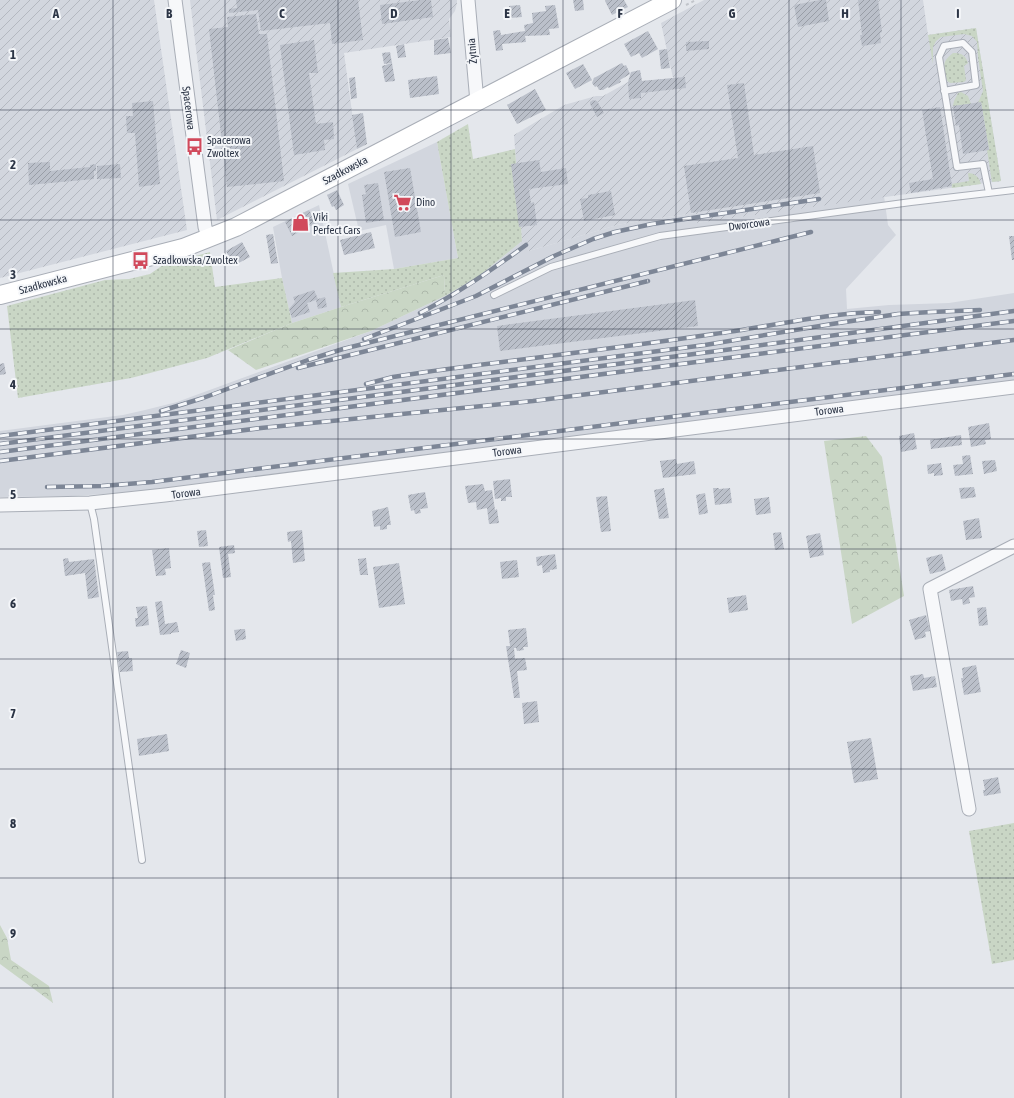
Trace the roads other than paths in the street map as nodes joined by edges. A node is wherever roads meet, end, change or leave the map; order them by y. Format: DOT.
graph roads {
  1 [pos="175,0"];
  2 [pos="468,0"];
  3 [pos="672,0"];
  4 [pos="944,91"];
  5 [pos="477,102"];
  6 [pos="1014,190"];
  7 [pos="989,193"];
  8 [pos="209,238"];
  9 [pos="0,295"];
  10 [pos="494,295"];
  11 [pos="1014,386"];
  12 [pos="90,503"];
  13 [pos="0,505"];
  14 [pos="1014,546"];
  15 [pos="970,809"];
  16 [pos="142,860"];
  1 -- 8 [label="street, Spacerowa"];
  2 -- 5 [label="street, Żytnia"];
  3 -- 5 [label="street, Szadkowska"];
  4 -- 4 [label="lane"];
  4 -- 7 [label="lane"];
  5 -- 8 [label="street, Szadkowska"];
  6 -- 7 [label="lane, Dworcowa"];
  7 -- 10 [label="lane, Dworcowa"];
  8 -- 9 [label="street, Szadkowska"];
  11 -- 12 [label="street, Torowa"];
  12 -- 13 [label="street, Torowa"];
  12 -- 16 [label="lane"];
  14 -- 15 [label="street"];
}
